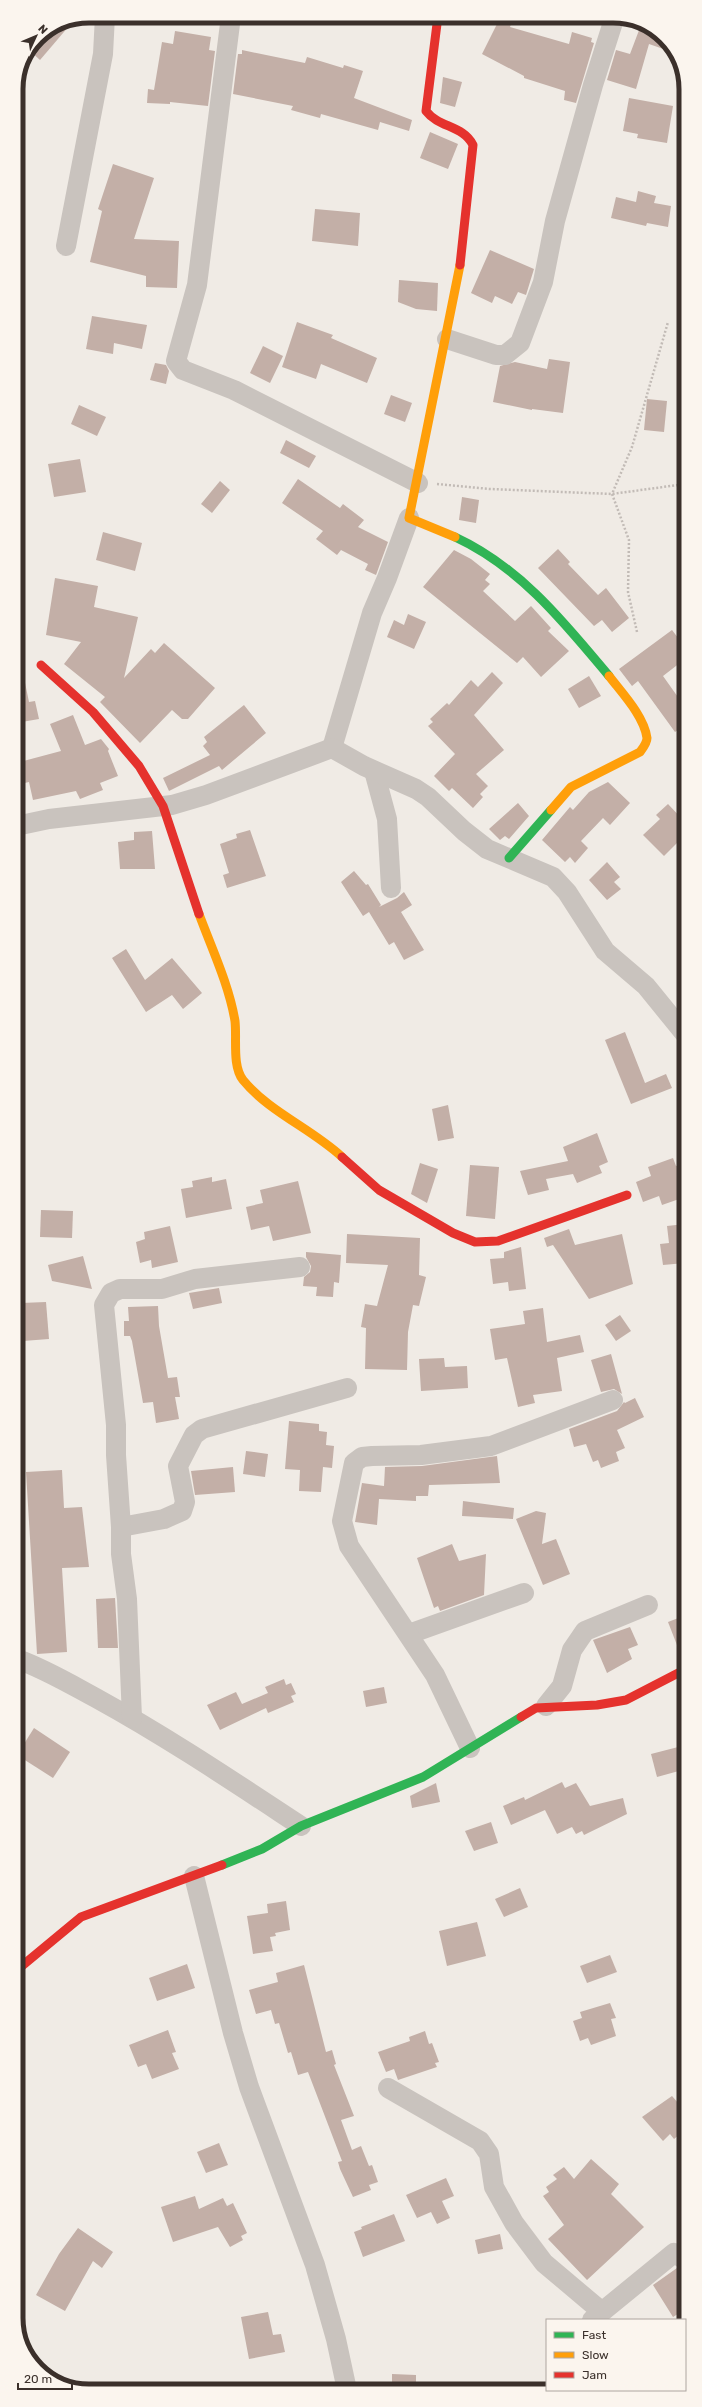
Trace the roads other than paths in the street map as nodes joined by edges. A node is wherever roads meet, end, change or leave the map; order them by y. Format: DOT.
graph roads {
  1 [pos="104,23"];
  2 [pos="230,23"];
  3 [pos="437,23"];
  4 [pos="613,23"];
  5 [pos="66,246"];
  6 [pos="447,339"];
  7 [pos="418,483"];
  8 [pos="409,518"];
  9 [pos="41,665"];
  10 [pos="332,748"];
  11 [pos="374,771"];
  12 [pos="163,806"];
  13 [pos="23,825"];
  14 [pos="509,858"];
  15 [pos="390,888"];
  16 [pos="679,1027"];
  17 [pos="627,1195"];
  18 [pos="300,1267"];
  19 [pos="347,1388"];
  20 [pos="613,1400"];
  21 [pos="122,1527"];
  22 [pos="524,1593"];
  23 [pos="648,1605"];
  24 [pos="409,1634"];
  25 [pos="23,1661"];
  26 [pos="679,1672"];
  27 [pos="546,1706"];
  28 [pos="132,1718"];
  29 [pos="470,1748"];
  30 [pos="301,1826"];
  31 [pos="194,1876"];
  32 [pos="23,1965"];
  33 [pos="388,2088"];
  34 [pos="679,2253"];
  35 [pos="597,2315"];
  36 [pos="346,2384"];
  1 -- 5 [label="street"];
  2 -- 7 [label="street"];
  3 -- 6 [label="street"];
  4 -- 6 [label="street"];
  6 -- 7 [label="street"];
  7 -- 8 [label="street"];
  8 -- 10 [label="street"];
  8 -- 14 [label="street"];
  9 -- 12 [label="street"];
  10 -- 11 [label="street"];
  10 -- 12 [label="street"];
  11 -- 14 [label="street"];
  11 -- 15 [label="street"];
  12 -- 13 [label="street"];
  12 -- 17 [label="street"];
  14 -- 16 [label="street"];
  18 -- 21 [label="street"];
  19 -- 21 [label="street"];
  20 -- 24 [label="street"];
  21 -- 28 [label="street"];
  22 -- 24 [label="street"];
  23 -- 27 [label="street"];
  24 -- 29 [label="street"];
  25 -- 28 [label="street"];
  26 -- 27 [label="street"];
  27 -- 29 [label="street"];
  28 -- 30 [label="street"];
  29 -- 30 [label="street"];
  30 -- 31 [label="street"];
  31 -- 32 [label="street"];
  31 -- 36 [label="street"];
  33 -- 35 [label="street"];
  34 -- 35 [label="street"];
}
